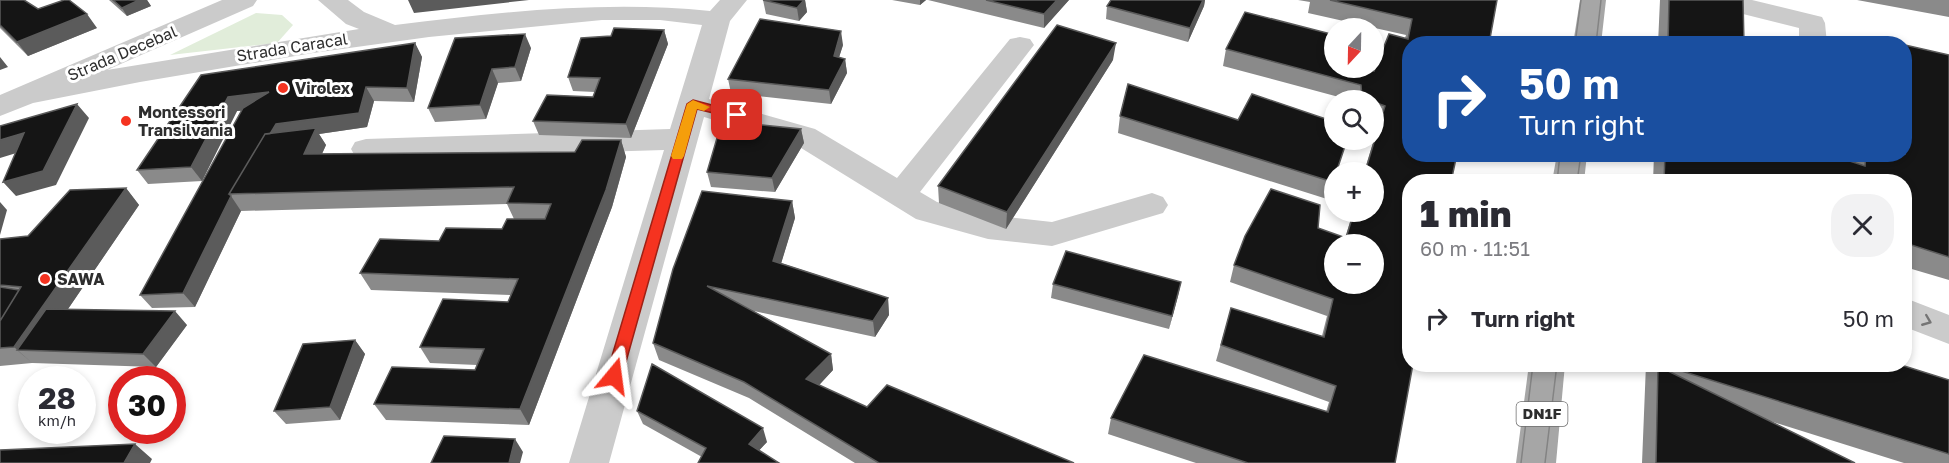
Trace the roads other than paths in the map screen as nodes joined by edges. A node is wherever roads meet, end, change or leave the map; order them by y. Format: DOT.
graph roads {
  1 [pos="244,0"];
  2 [pos="331,0"];
  3 [pos="613,0"];
  4 [pos="1593,0"];
  5 [pos="1732,3"];
  6 [pos="725,10"];
  7 [pos="561,15"];
  8 [pos="389,32"];
  9 [pos="1588,36"];
  10 [pos="1813,36"];
  11 [pos="1020,45"];
  12 [pos="12,100"];
  13 [pos="693,104"];
  14 [pos="683,139"];
  15 [pos="366,149"];
  16 [pos="901,194"];
  17 [pos="1152,205"];
  18 [pos="1912,315"];
  19 [pos="1949,330"];
  20 [pos="1546,372"];
  21 [pos="589,463"];
  22 [pos="1536,463"];
  1 -- 12 [label="street, Strada Decebal"];
  2 -- 8 [label="street"];
  3 -- 7 [label="street, Strada Caracal"];
  4 -- 9 [label="main road"];
  5 -- 10 [label="street"];
  6 -- 7 [label="street, Strada Caracal"];
  6 -- 13 [label="street"];
  7 -- 8 [label="street, Strada Caracal"];
  8 -- 12 [label="street, Strada Caracal"];
  11 -- 16 [label="street"];
  13 -- 14 [label="street"];
  13 -- 16 [label="street"];
  14 -- 15 [label="street"];
  14 -- 21 [label="street"];
  16 -- 17 [label="street"];
  18 -- 19 [label="street, one-way"];
  20 -- 22 [label="main road, DN1F"];
}
